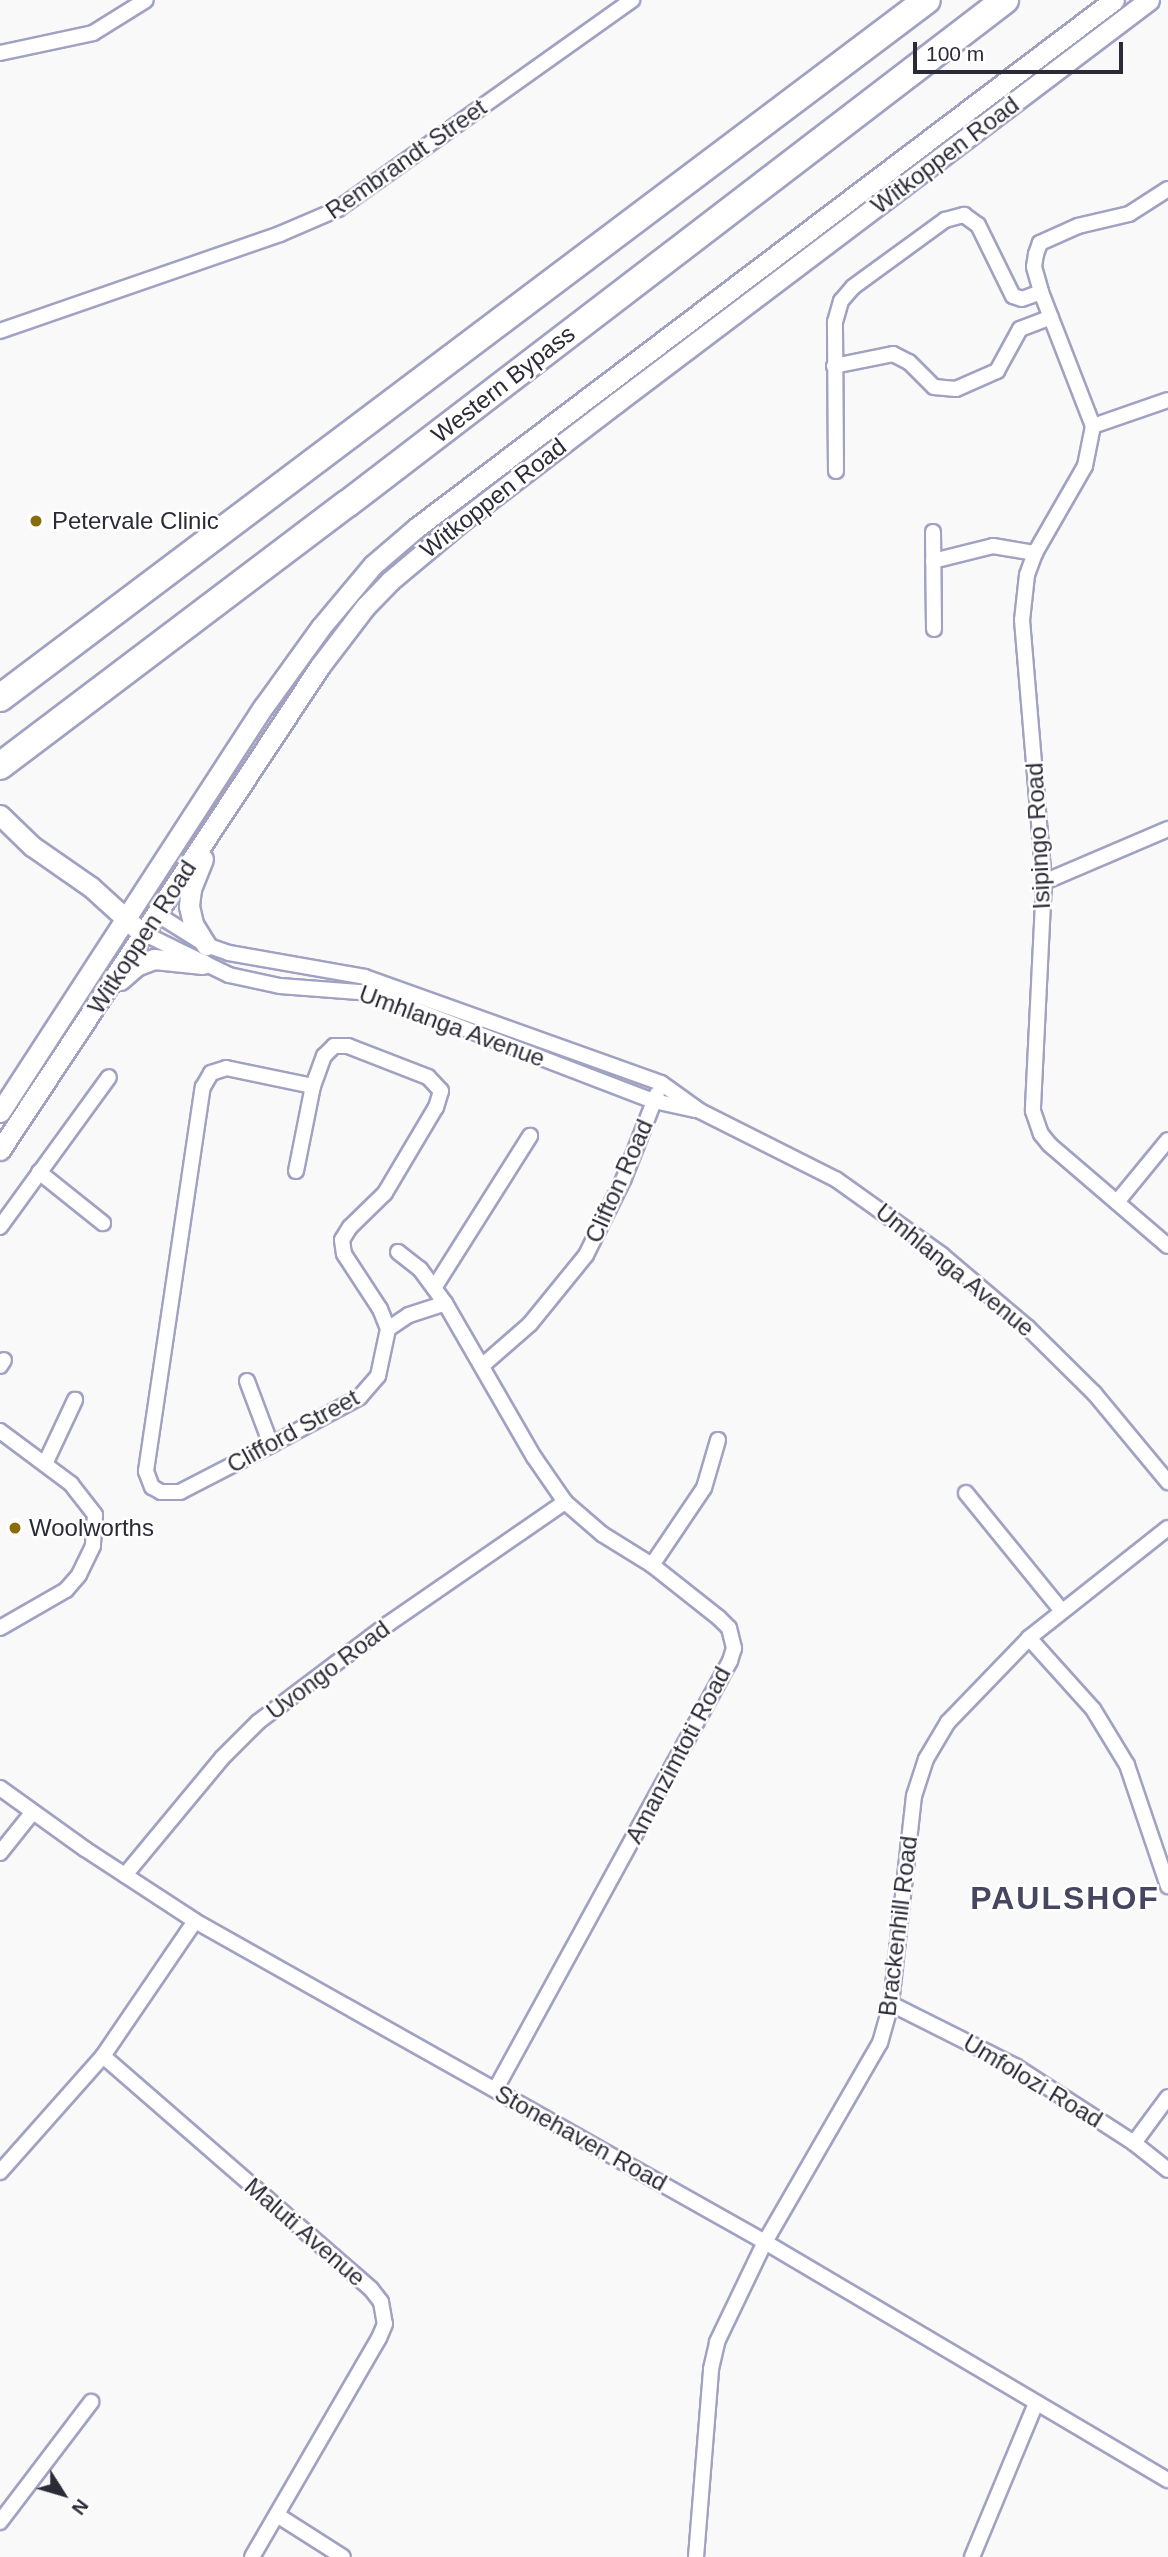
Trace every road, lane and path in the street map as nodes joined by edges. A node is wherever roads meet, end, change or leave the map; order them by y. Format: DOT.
graph roads {
  1 [pos="145,0"];
  2 [pos="632,0"];
  3 [pos="927,0"];
  4 [pos="1005,0"];
  5 [pos="1114,0"];
  6 [pos="1149,0"];
  7 [pos="0,52"];
  8 [pos="1168,189"];
  9 [pos="1041,292"];
  10 [pos="1051,317"];
  11 [pos="0,331"];
  12 [pos="834,366"];
  13 [pos="1168,401"];
  14 [pos="1093,426"];
  15 [pos="836,471"];
  16 [pos="933,532"];
  17 [pos="1035,553"];
  18 [pos="933,561"];
  19 [pos="934,629"];
  20 [pos="0,698"];
  21 [pos="0,766"];
  22 [pos="235,796"];
  23 [pos="1,816"];
  24 [pos="1168,829"];
  25 [pos="1044,882"];
  26 [pos="91,887"];
  27 [pos="147,908"];
  28 [pos="126,921"];
  29 [pos="143,933"];
  30 [pos="205,954"];
  31 [pos="104,996"];
  32 [pos="108,1077"];
  33 [pos="662,1083"];
  34 [pos="313,1086"];
  35 [pos="654,1101"];
  36 [pos="700,1111"];
  37 [pos="0,1112"];
  38 [pos="530,1136"];
  39 [pos="1168,1140"];
  40 [pos="0,1150"];
  41 [pos="296,1171"];
  42 [pos="39,1172"];
  43 [pos="1117,1202"];
  44 [pos="103,1223"];
  45 [pos="0,1227"];
  46 [pos="1168,1246"];
  47 [pos="398,1252"];
  48 [pos="434,1288"];
  49 [pos="445,1303"];
  50 [pos="388,1329"];
  51 [pos="484,1365"];
  52 [pos="247,1381"];
  53 [pos="75,1400"];
  54 [pos="0,1431"];
  55 [pos="718,1440"];
  56 [pos="271,1445"];
  57 [pos="44,1464"];
  58 [pos="1168,1482"];
  59 [pos="966,1493"];
  60 [pos="565,1502"];
  61 [pos="1168,1528"];
  62 [pos="652,1565"];
  63 [pos="1062,1611"];
  64 [pos="0,1628"];
  65 [pos="1029,1638"];
  66 [pos="0,1788"];
  67 [pos="32,1813"];
  68 [pos="0,1853"];
  69 [pos="125,1875"];
  70 [pos="1168,1886"];
  71 [pos="195,1921"];
  72 [pos="891,2004"];
  73 [pos="103,2056"];
  74 [pos="495,2090"];
  75 [pos="1168,2097"];
  76 [pos="1134,2143"];
  77 [pos="1168,2170"];
  78 [pos="0,2172"];
  79 [pos="765,2242"];
  80 [pos="91,2402"];
  81 [pos="1035,2403"];
  82 [pos="1168,2480"];
  83 [pos="277,2515"];
  84 [pos="0,2522"];
  85 [pos="253,2557"];
  86 [pos="343,2557"];
  87 [pos="696,2557"];
  88 [pos="972,2557"];
  1 -- 7 [label="street"];
  2 -- 11 [label="street, Rembrandt Street"];
  3 -- 20 [label="highway"];
  4 -- 21 [label="highway, Western Bypass"];
  5 -- 27 [label="main road, Witkoppen Road"];
  6 -- 22 [label="main road, Witkoppen Road"];
  8 -- 9 [label="street"];
  9 -- 10 [label="street"];
  9 -- 12 [label="street"];
  10 -- 12 [label="street"];
  10 -- 14 [label="street"];
  12 -- 15 [label="street"];
  13 -- 14 [label="street"];
  14 -- 17 [label="street, Isipingo Road"];
  16 -- 18 [label="street"];
  17 -- 18 [label="street"];
  17 -- 25 [label="street, Isipingo Road"];
  18 -- 19 [label="street"];
  22 -- 27 [label="main road, Witkoppen Road"];
  22 -- 30 [label="main road"];
  23 -- 26 [label="main road"];
  24 -- 25 [label="street"];
  25 -- 43 [label="street, Isipingo Road"];
  26 -- 27 [label="main road"];
  26 -- 28 [label="main road, Umhlanga Avenue"];
  27 -- 28 [label="main road, Witkoppen Road"];
  27 -- 29 [label="main road, Witkoppen Road"];
  27 -- 30 [label="street, Umhlanga Avenue"];
  28 -- 29 [label="main road, Umhlanga Avenue"];
  28 -- 37 [label="main road, Witkoppen Road"];
  29 -- 30 [label="street, Umhlanga Avenue"];
  29 -- 31 [label="main road, Witkoppen Road"];
  30 -- 31 [label="main road"];
  30 -- 33 [label="street, Umhlanga Avenue"];
  30 -- 35 [label="street, Umhlanga Avenue"];
  31 -- 40 [label="main road, Witkoppen Road"];
  32 -- 42 [label="street"];
  33 -- 35 [label="street, Clifton Road"];
  33 -- 36 [label="street, Umhlanga Avenue"];
  34 -- 41 [label="street"];
  34 -- 50 [label="street"];
  34 -- 56 [label="street, Clifford Street"];
  35 -- 36 [label="street, Umhlanga Avenue"];
  35 -- 51 [label="street, Clifton Road"];
  36 -- 58 [label="street, Umhlanga Avenue"];
  38 -- 48 [label="street"];
  39 -- 43 [label="street"];
  42 -- 44 [label="street"];
  42 -- 45 [label="street"];
  43 -- 46 [label="street, Isipingo Road"];
  47 -- 48 [label="street, Amanzimtoti Road"];
  48 -- 49 [label="street, Amanzimtoti Road"];
  49 -- 50 [label="street"];
  49 -- 51 [label="street, Amanzimtoti Road"];
  50 -- 56 [label="street, Clifford Street"];
  51 -- 60 [label="street, Amanzimtoti Road"];
  52 -- 56 [label="street"];
  53 -- 57 [label="street"];
  54 -- 57 [label="street"];
  55 -- 62 [label="street"];
  57 -- 64 [label="street"];
  59 -- 63 [label="street"];
  60 -- 62 [label="street, Amanzimtoti Road"];
  60 -- 69 [label="street, Uvongo Road"];
  61 -- 63 [label="street, Brackenhill Road"];
  62 -- 74 [label="street, Amanzimtoti Road"];
  63 -- 65 [label="street, Brackenhill Road"];
  65 -- 70 [label="street"];
  65 -- 72 [label="street, Brackenhill Road"];
  66 -- 67 [label="street, Stonehaven Road"];
  67 -- 68 [label="street"];
  67 -- 69 [label="street, Stonehaven Road"];
  69 -- 71 [label="street, Stonehaven Road"];
  71 -- 73 [label="street"];
  71 -- 74 [label="street, Stonehaven Road"];
  72 -- 76 [label="street, Umfolozi Road"];
  72 -- 79 [label="street, Brackenhill Road"];
  73 -- 78 [label="street"];
  73 -- 83 [label="street, Maluti Avenue"];
  74 -- 79 [label="street, Stonehaven Road"];
  75 -- 76 [label="street"];
  76 -- 77 [label="street, Umfolozi Road"];
  79 -- 81 [label="street, Stonehaven Road"];
  79 -- 87 [label="street, Brackenhill Road"];
  80 -- 84 [label="street"];
  81 -- 82 [label="street, Stonehaven Road"];
  81 -- 88 [label="street"];
  83 -- 85 [label="street, Maluti Avenue"];
  83 -- 86 [label="street"];
}
